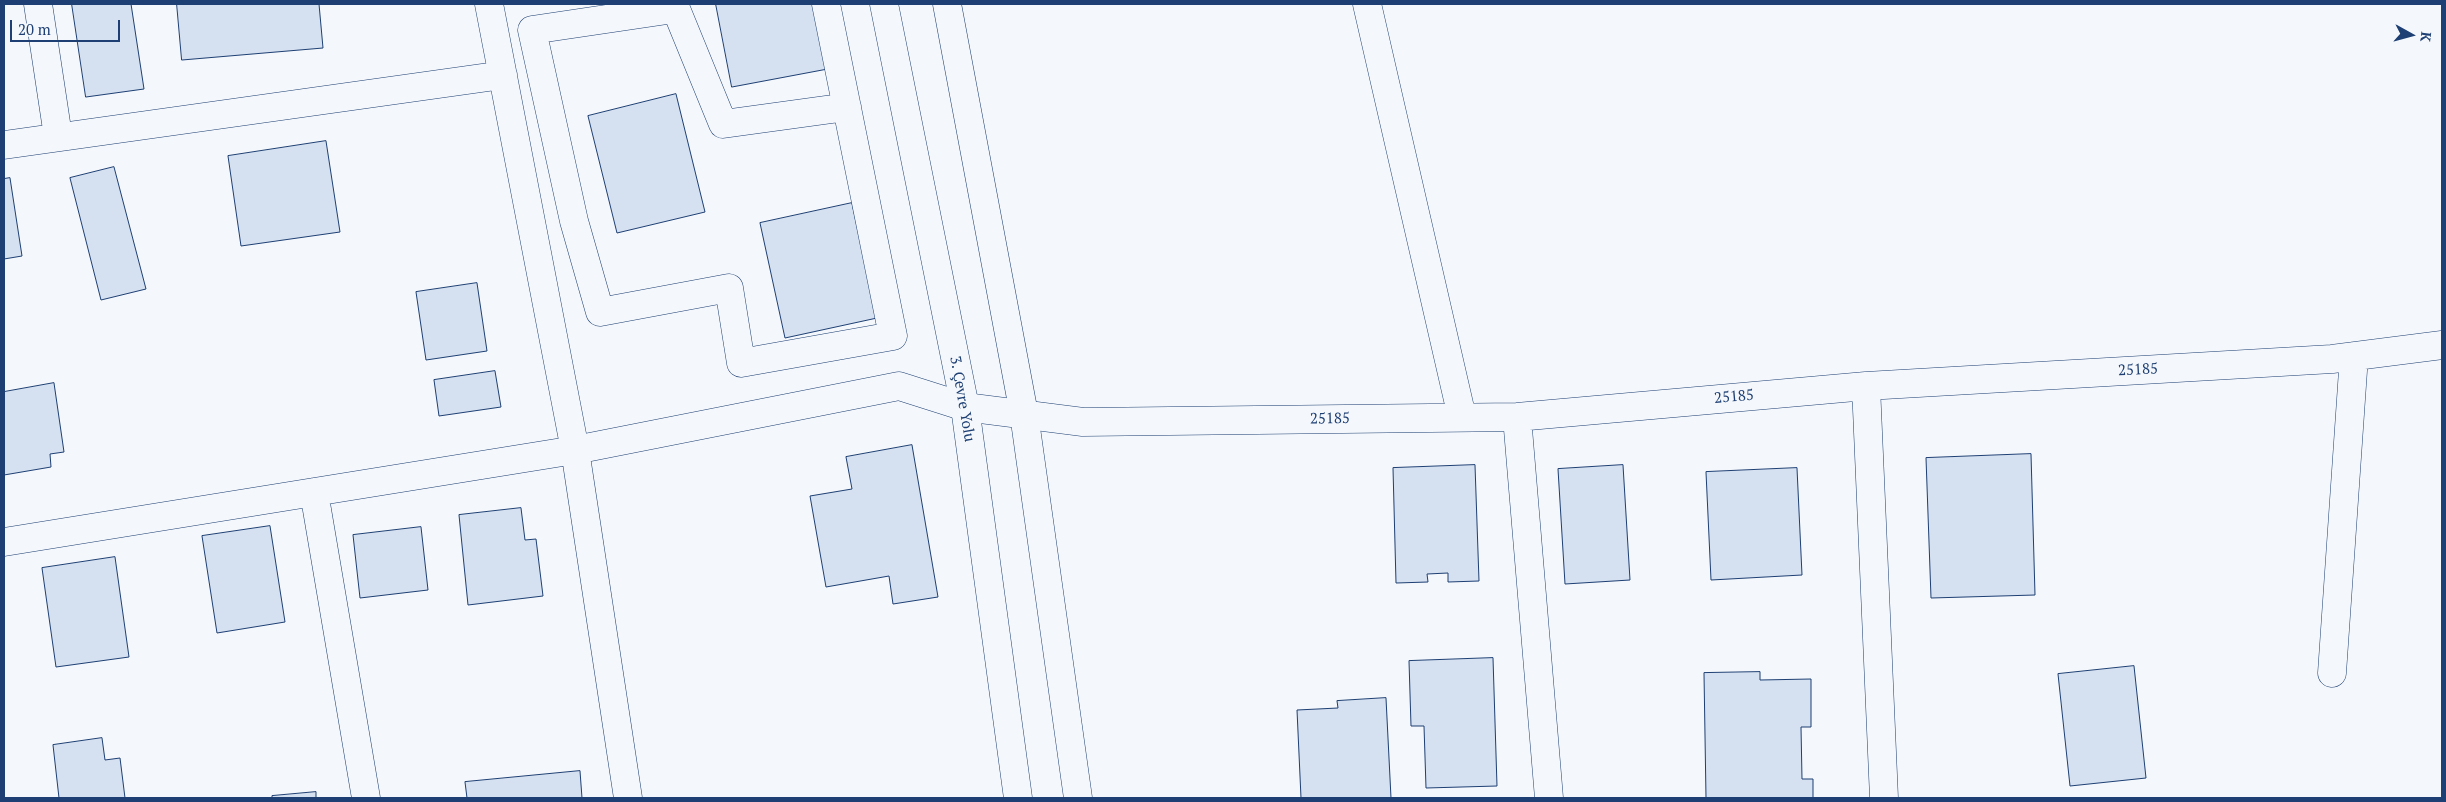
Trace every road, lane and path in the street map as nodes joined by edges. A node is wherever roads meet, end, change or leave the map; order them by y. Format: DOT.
graph roads {
  1 [pos="38,4"];
  2 [pos="489,4"];
  3 [pos="826,4"];
  4 [pos="884,4"];
  5 [pos="947,4"];
  6 [pos="1367,4"];
  7 [pos="674,6"];
  8 [pos="503,75"];
  9 [pos="847,107"];
  10 [pos="58,136"];
  11 [pos="4,145"];
  12 [pos="574,221"];
  13 [pos="532,228"];
  14 [pos="2442,345"];
  15 [pos="2354,356"];
  16 [pos="1866,386"];
  17 [pos="965,406"];
  18 [pos="1024,414"];
  19 [pos="1462,417"];
  20 [pos="1517,417"];
  21 [pos="575,450"];
  22 [pos="314,492"];
  23 [pos="4,542"];
  24 [pos="2332,673"];
  25 [pos="366,798"];
  26 [pos="628,798"];
  27 [pos="1018,798"];
  28 [pos="1078,798"];
  29 [pos="1549,798"];
  30 [pos="1884,798"];
  1 -- 10 [label="street"];
  2 -- 8 [label="street"];
  3 -- 9 [label="street"];
  4 -- 17 [label="street, 3. Çevre Yolu"];
  5 -- 18 [label="street"];
  6 -- 19 [label="street"];
  7 -- 9 [label="street"];
  7 -- 12 [label="street"];
  8 -- 10 [label="street"];
  8 -- 13 [label="street"];
  9 -- 12 [label="street"];
  10 -- 11 [label="street"];
  12 -- 13 [label="street"];
  13 -- 21 [label="street"];
  14 -- 15 [label="street, 25185"];
  15 -- 16 [label="street, 25185"];
  15 -- 24 [label="street"];
  16 -- 20 [label="street, 25185"];
  16 -- 30 [label="street"];
  17 -- 18 [label="street, 25185"];
  17 -- 21 [label="street, 25185"];
  17 -- 27 [label="street, 3. Çevre Yolu"];
  18 -- 19 [label="street, 25185"];
  18 -- 28 [label="street"];
  19 -- 20 [label="street, 25185"];
  20 -- 29 [label="street"];
  21 -- 22 [label="street, 25185"];
  21 -- 26 [label="street"];
  22 -- 23 [label="street, 25185"];
  22 -- 25 [label="street"];
}
